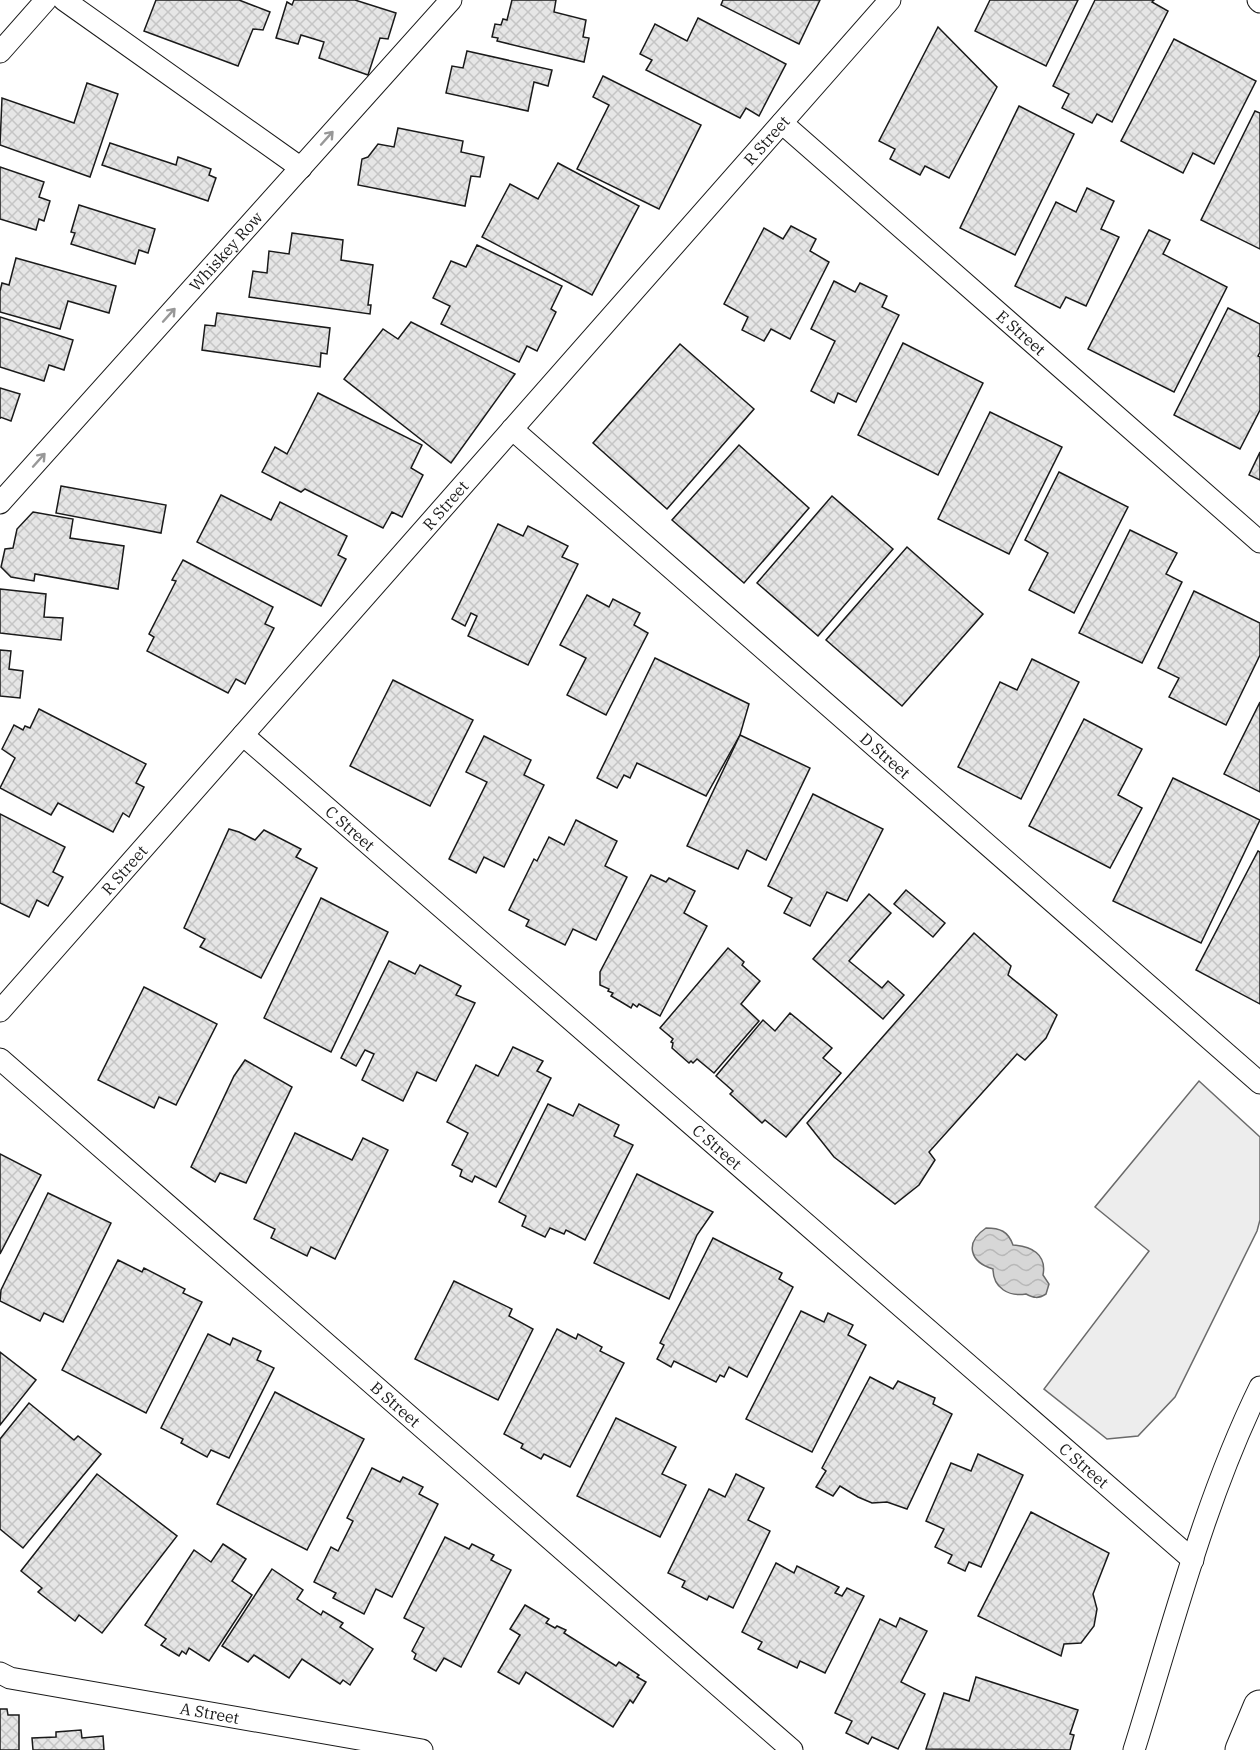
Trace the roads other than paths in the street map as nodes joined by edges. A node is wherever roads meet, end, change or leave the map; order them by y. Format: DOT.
graph roads {
  1 [pos="46,0"];
  2 [pos="451,0"];
  3 [pos="890,0"];
  4 [pos="79,4"];
  5 [pos="0,52"];
  6 [pos="782,123"];
  7 [pos="301,168"];
  8 [pos="512,429"];
  9 [pos="0,504"];
  10 [pos="1260,542"];
  11 [pos="243,735"];
  12 [pos="0,1011"];
  13 [pos="0,1059"];
  14 [pos="1260,1083"];
  15 [pos="1260,1387"];
  16 [pos="1193,1560"];
  17 [pos="0,1674"];
  18 [pos="1260,1707"];
  19 [pos="422,1750"];
  20 [pos="792,1750"];
  21 [pos="1134,1750"];
  22 [pos="1242,1750"];
  1 -- 5 [label="lane"];
  7 -- 2 [label="lane, Whiskey Row, one-way"];
  3 -- 6 [label="lane, R Street"];
  4 -- 7 [label="lane"];
  6 -- 8 [label="lane, R Street"];
  6 -- 10 [label="lane, E Street"];
  9 -- 7 [label="lane, Whiskey Row, one-way"];
  8 -- 11 [label="lane, R Street"];
  8 -- 14 [label="lane, D Street"];
  11 -- 12 [label="lane, R Street"];
  11 -- 16 [label="lane, C Street"];
  13 -- 20 [label="lane, B Street"];
  15 -- 16 [label="lane"];
  16 -- 21 [label="lane"];
  17 -- 19 [label="lane, A Street"];
  18 -- 22 [label="street"];
}
